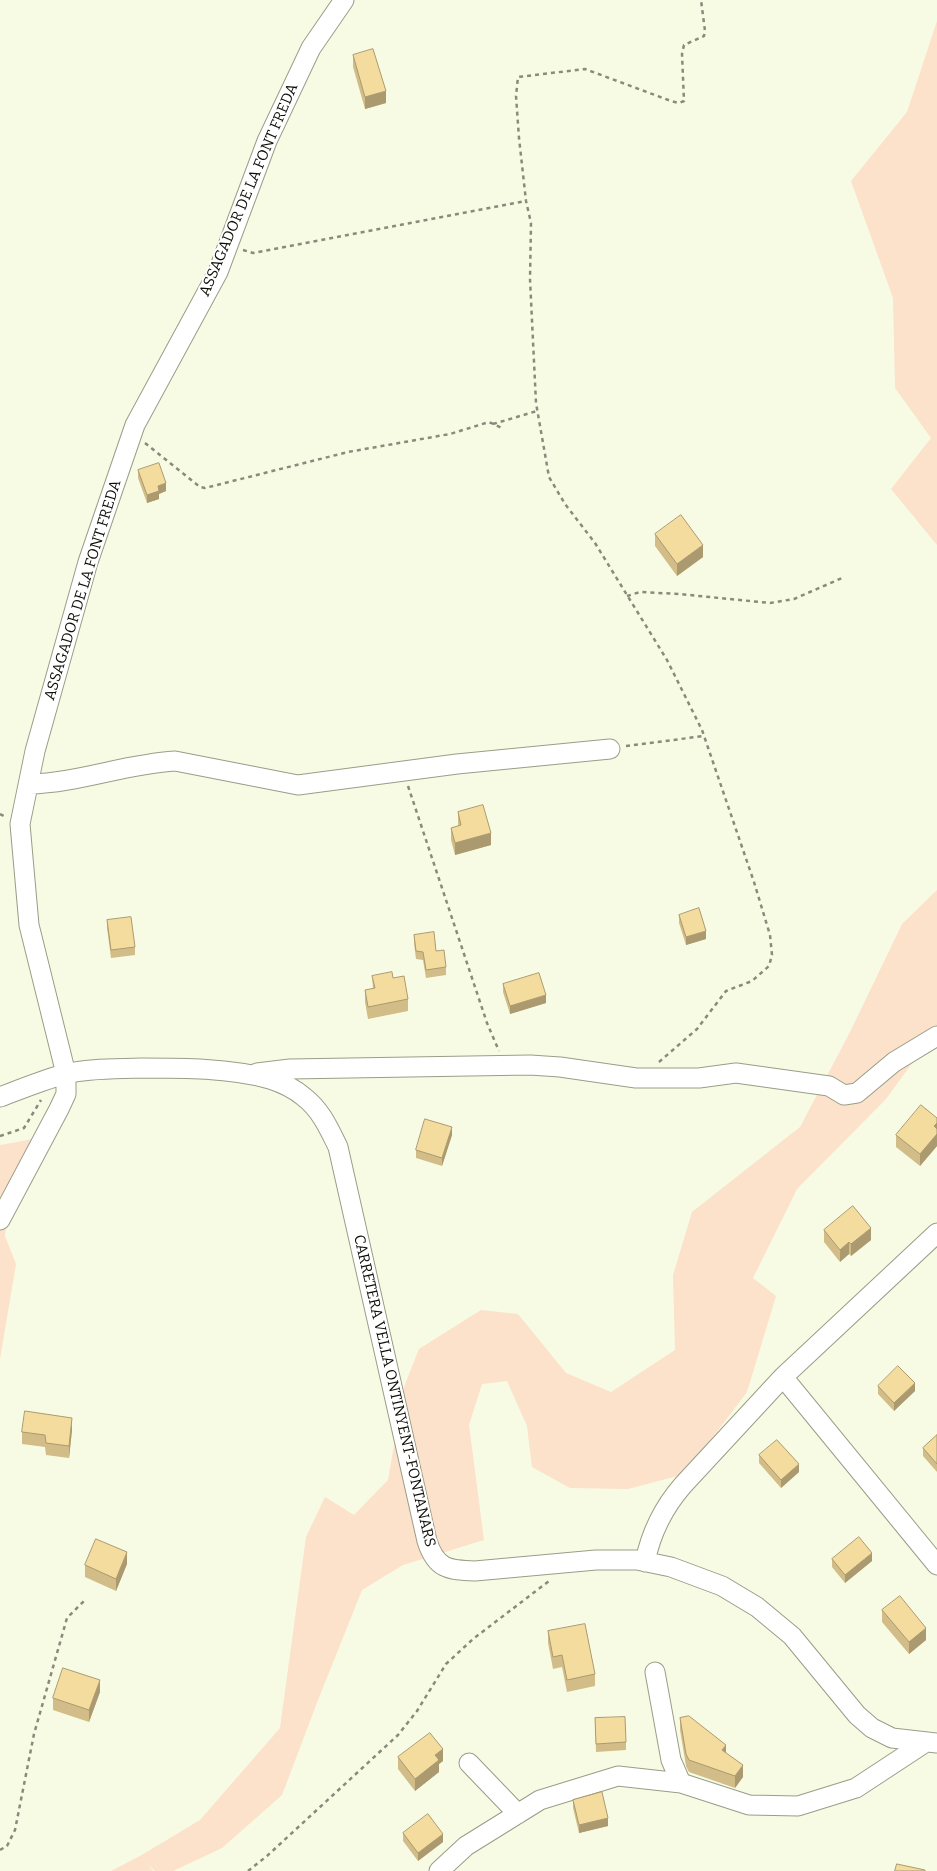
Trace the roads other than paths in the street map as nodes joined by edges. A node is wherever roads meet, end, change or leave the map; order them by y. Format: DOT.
graph roads {
  1 [pos="344,0"];
  2 [pos="610,748"];
  3 [pos="28,784"];
  4 [pos="937,1036"];
  5 [pos="245,1074"];
  6 [pos="57,1077"];
  7 [pos="0,1097"];
  8 [pos="0,1220"];
  9 [pos="937,1232"];
  10 [pos="783,1377"];
  11 [pos="645,1562"];
  12 [pos="937,1565"];
  13 [pos="655,1672"];
  14 [pos="932,1742"];
  15 [pos="469,1762"];
  16 [pos="681,1783"];
  17 [pos="518,1814"];
  18 [pos="439,1871"];
  1 -- 3 [label="street, ASSAGADOR DE LA FONT FREDA"];
  2 -- 3 [label="street"];
  3 -- 6 [label="street, ASSAGADOR DE LA FONT FREDA"];
  4 -- 5 [label="street"];
  5 -- 6 [label="street, CARRETERA VELLA ONTINYENT-FONTANARS"];
  5 -- 11 [label="street, CARRETERA VELLA ONTINYENT-FONTANARS"];
  6 -- 7 [label="street, CARRETERA VELLA ONTINYENT-FONTANARS"];
  6 -- 8 [label="street, ASSAGADOR DE LA FONT FREDA"];
  9 -- 10 [label="street"];
  10 -- 11 [label="street"];
  10 -- 12 [label="street"];
  11 -- 14 [label="street, CARRETERA VELLA ONTINYENT-FONTANARS"];
  13 -- 16 [label="street"];
  14 -- 16 [label="street"];
  15 -- 17 [label="street"];
  16 -- 17 [label="street"];
  17 -- 18 [label="street"];
}
